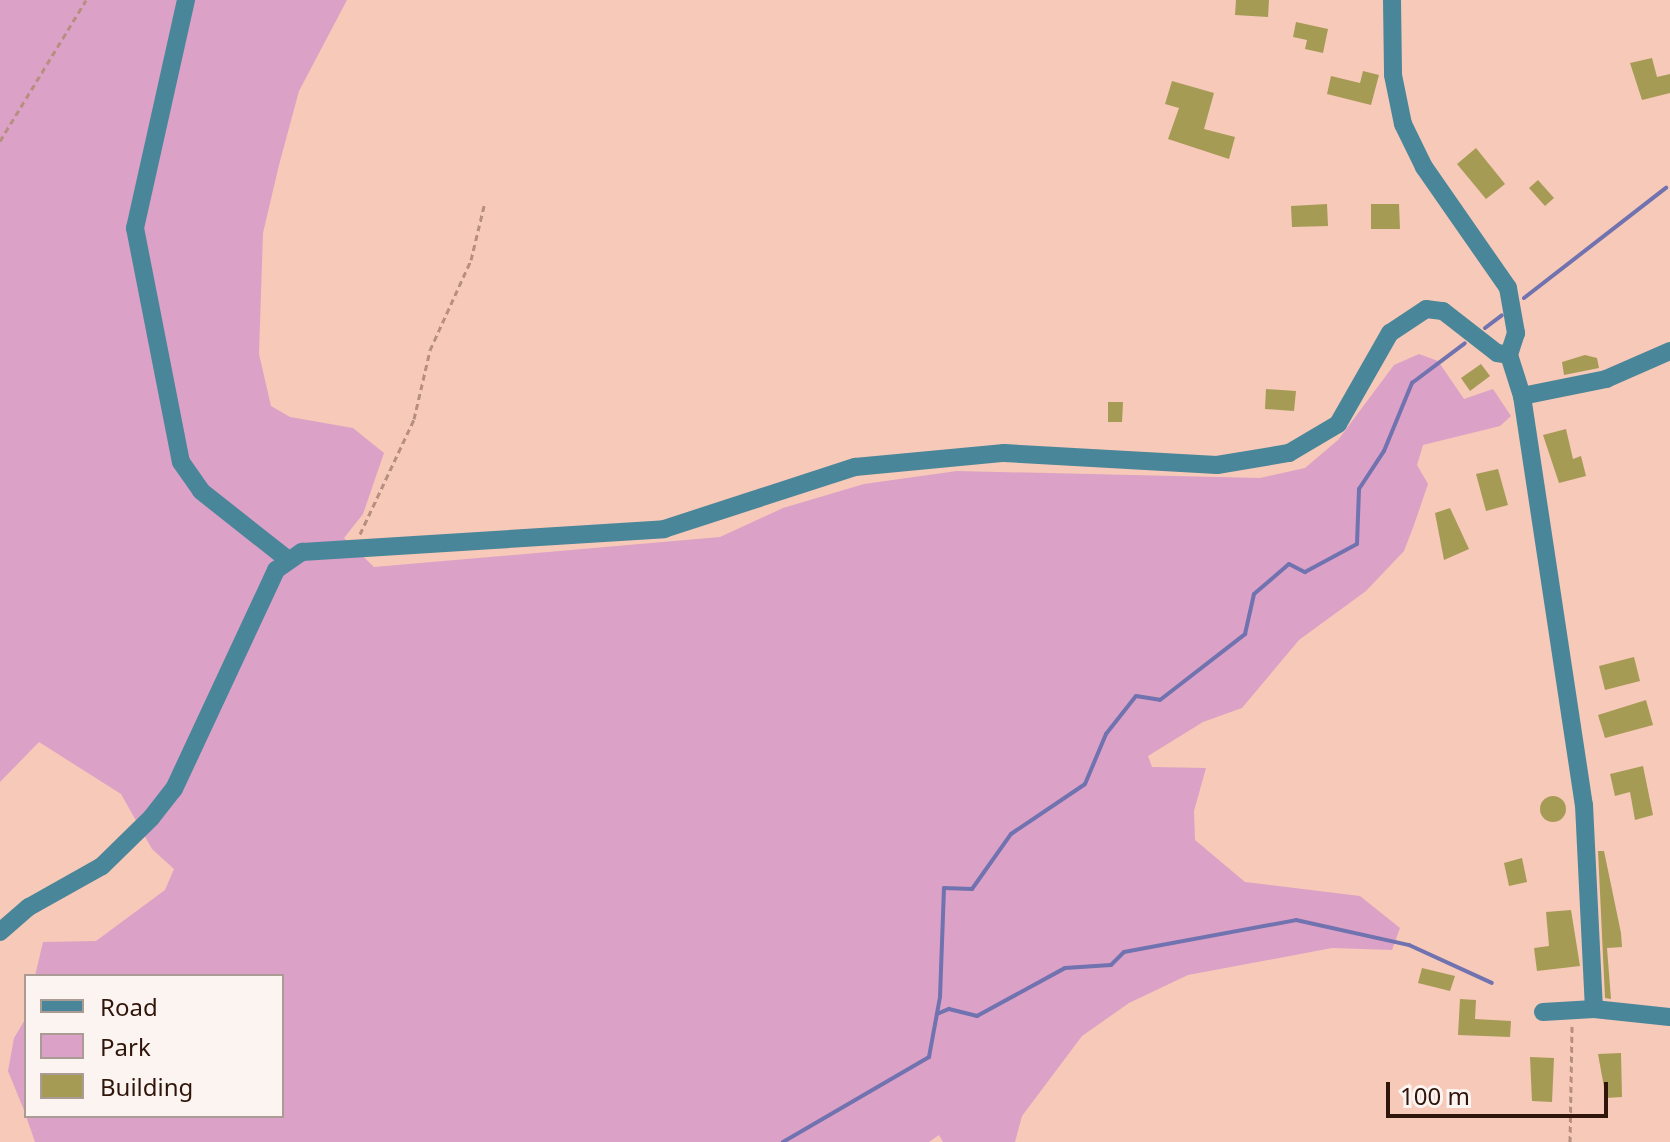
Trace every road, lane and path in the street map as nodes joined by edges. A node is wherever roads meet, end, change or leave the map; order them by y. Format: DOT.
graph roads {
  1 [pos="86,0"];
  2 [pos="186,0"];
  3 [pos="1392,0"];
  4 [pos="0,141"];
  5 [pos="484,206"];
  6 [pos="1670,351"];
  7 [pos="1509,355"];
  8 [pos="1522,396"];
  9 [pos="353,546"];
  10 [pos="287,559"];
  11 [pos="0,932"];
  12 [pos="1586,1008"];
  13 [pos="1543,1012"];
  14 [pos="1670,1017"];
  15 [pos="1570,1142"];
  1 -- 4 [label="path"];
  2 -- 10 [label="street"];
  3 -- 7 [label="street"];
  5 -- 9 [label="path"];
  6 -- 8 [label="street"];
  7 -- 8 [label="street"];
  7 -- 9 [label="street"];
  8 -- 12 [label="street"];
  9 -- 10 [label="street"];
  10 -- 11 [label="street"];
  12 -- 13 [label="street"];
  12 -- 14 [label="street"];
  12 -- 15 [label="path"];
}
